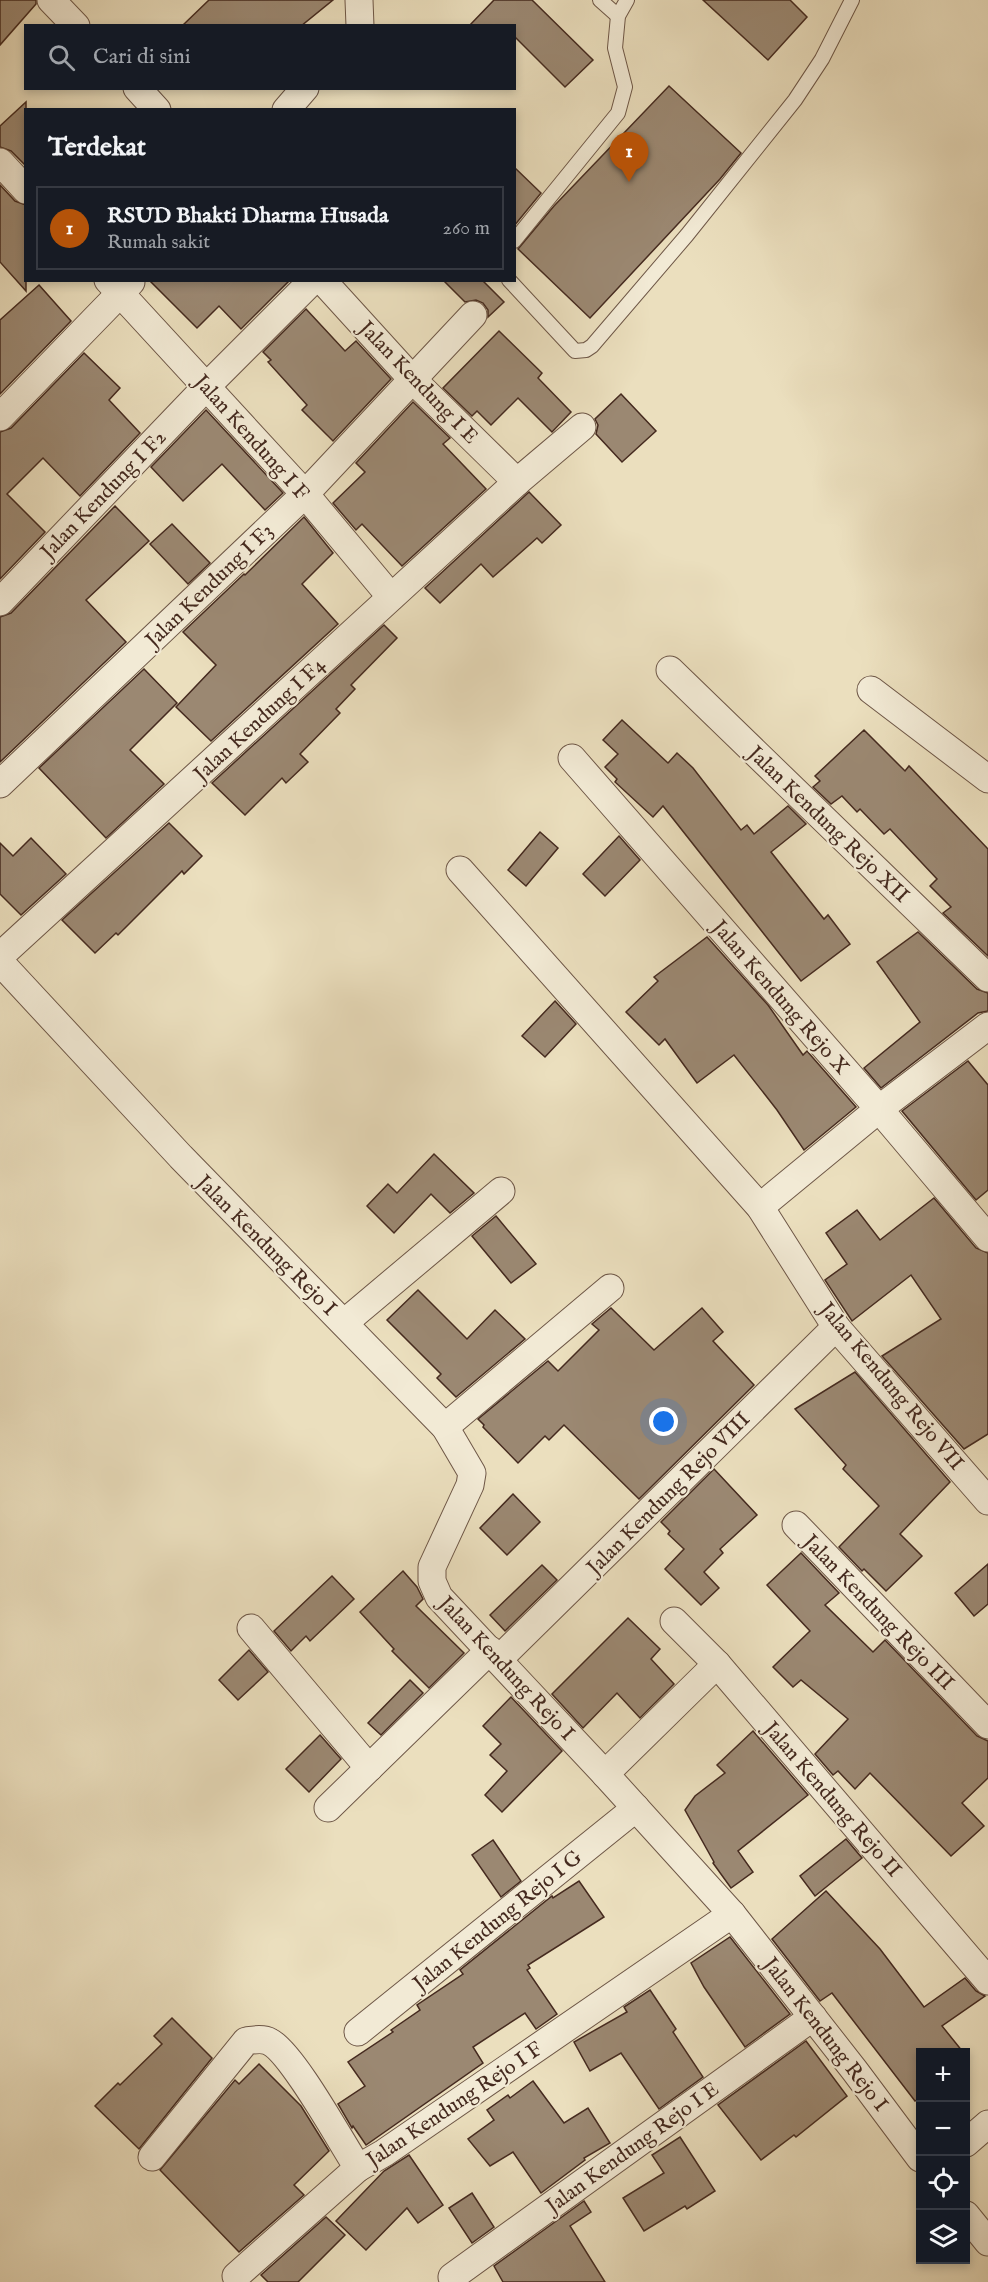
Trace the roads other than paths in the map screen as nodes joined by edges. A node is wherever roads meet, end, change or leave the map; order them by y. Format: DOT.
graph roads {
  1 [pos="51,0"];
  2 [pos="359,0"];
  3 [pos="600,0"];
  4 [pos="627,0"];
  5 [pos="852,0"];
  6 [pos="618,16"];
  7 [pos="74,24"];
  8 [pos="360,24"];
  9 [pos="139,90"];
  10 [pos="303,90"];
  11 [pos="155,108"];
  12 [pos="288,108"];
  13 [pos="0,162"];
  14 [pos="24,188"];
  15 [pos="516,239"];
  16 [pos="311,282"];
  17 [pos="324,282"];
  18 [pos="510,282"];
  19 [pos="120,285"];
  20 [pos="472,315"];
  21 [pos="413,380"];
  22 [pos="207,386"];
  23 [pos="0,417"];
  24 [pos="582,427"];
  25 [pos="517,482"];
  26 [pos="305,494"];
  27 [pos="391,597"];
  28 [pos="0,602"];
  29 [pos="670,670"];
  30 [pos="871,690"];
  31 [pos="572,758"];
  32 [pos="988,779"];
  33 [pos="0,784"];
  34 [pos="460,870"];
  35 [pos="0,956"];
  36 [pos="0,962"];
  37 [pos="988,978"];
  38 [pos="988,1026"];
  39 [pos="879,1108"];
  40 [pos="501,1191"];
  41 [pos="760,1207"];
  42 [pos="979,1211"];
  43 [pos="988,1238"];
  44 [pos="610,1288"];
  45 [pos="344,1323"];
  46 [pos="836,1327"];
  47 [pos="445,1427"];
  48 [pos="988,1501"];
  49 [pos="796,1525"];
  50 [pos="674,1621"];
  51 [pos="251,1628"];
  52 [pos="495,1655"];
  53 [pos="717,1664"];
  54 [pos="988,1725"];
  55 [pos="369,1768"];
  56 [pos="605,1774"];
  57 [pos="328,1808"];
  58 [pos="636,1808"];
  59 [pos="732,1914"];
  60 [pos="988,1981"];
  61 [pos="813,2017"];
  62 [pos="358,2032"];
  63 [pos="988,2124"];
  64 [pos="970,2140"];
  65 [pos="919,2156"];
  66 [pos="152,2157"];
  67 [pos="358,2169"];
  68 [pos="970,2220"];
  69 [pos="988,2242"];
  70 [pos="236,2276"];
  71 [pos="452,2277"];
  1 -- 7 [label="street"];
  2 -- 8 [label="street"];
  3 -- 6 [label="lane"];
  4 -- 6 [label="lane"];
  5 -- 18 [label="lane"];
  6 -- 15 [label="lane"];
  9 -- 11 [label="street"];
  10 -- 12 [label="street"];
  13 -- 14 [label="street"];
  16 -- 22 [label="street, Jalan Kendung I F2"];
  17 -- 21 [label="street, Jalan Kendung I E"];
  19 -- 22 [label="street, Jalan Kendung I F"];
  19 -- 23 [label="street"];
  20 -- 21 [label="street, Jalan Kendung I F3"];
  21 -- 25 [label="street, Jalan Kendung I E"];
  21 -- 26 [label="street, Jalan Kendung I F3"];
  22 -- 26 [label="street, Jalan Kendung I F"];
  22 -- 28 [label="street, Jalan Kendung I F2"];
  24 -- 25 [label="street, Jalan Kendung I F4"];
  25 -- 27 [label="street, Jalan Kendung I F4"];
  26 -- 27 [label="street, Jalan Kendung I F"];
  26 -- 33 [label="street, Jalan Kendung I F3"];
  27 -- 35 [label="street, Jalan Kendung I F4"];
  29 -- 37 [label="street, Jalan Kendung Rejo XII"];
  30 -- 32 [label="street"];
  31 -- 39 [label="street, Jalan Kendung Rejo X"];
  34 -- 41 [label="street, Jalan Kendung Rejo VII"];
  36 -- 45 [label="street, Jalan Kendung Rejo I"];
  38 -- 39 [label="street"];
  39 -- 41 [label="street"];
  39 -- 42 [label="street, Jalan Kendung Rejo X"];
  40 -- 45 [label="street"];
  41 -- 46 [label="street, Jalan Kendung Rejo VII"];
  42 -- 43 [label="street, Jalan Kendung Rejo X"];
  44 -- 47 [label="street"];
  45 -- 47 [label="street, Jalan Kendung Rejo I"];
  46 -- 48 [label="street, Jalan Kendung Rejo VII"];
  46 -- 52 [label="street, Jalan Kendung Rejo VIII"];
  47 -- 52 [label="street, Jalan Kendung Rejo I"];
  49 -- 54 [label="street, Jalan Kendung Rejo III"];
  50 -- 53 [label="street, Jalan Kendung Rejo II"];
  51 -- 55 [label="street"];
  52 -- 55 [label="street, Jalan Kendung Rejo VIII"];
  52 -- 56 [label="street, Jalan Kendung Rejo I"];
  53 -- 56 [label="street"];
  53 -- 60 [label="street, Jalan Kendung Rejo II"];
  55 -- 57 [label="street, Jalan Kendung Rejo VIII"];
  56 -- 58 [label="street, Jalan Kendung Rejo I"];
  58 -- 59 [label="street, Jalan Kendung Rejo I"];
  58 -- 62 [label="street, Jalan Kendung Rejo I G"];
  59 -- 61 [label="street, Jalan Kendung Rejo I"];
  59 -- 67 [label="street, Jalan Kendung Rejo I F"];
  61 -- 65 [label="street, Jalan Kendung Rejo I"];
  61 -- 71 [label="street, Jalan Kendung Rejo I E"];
  63 -- 64 [label="street"];
  66 -- 67 [label="street, Jalan Kendung Rejo I F"];
  67 -- 70 [label="street"];
  68 -- 69 [label="street"];
}
